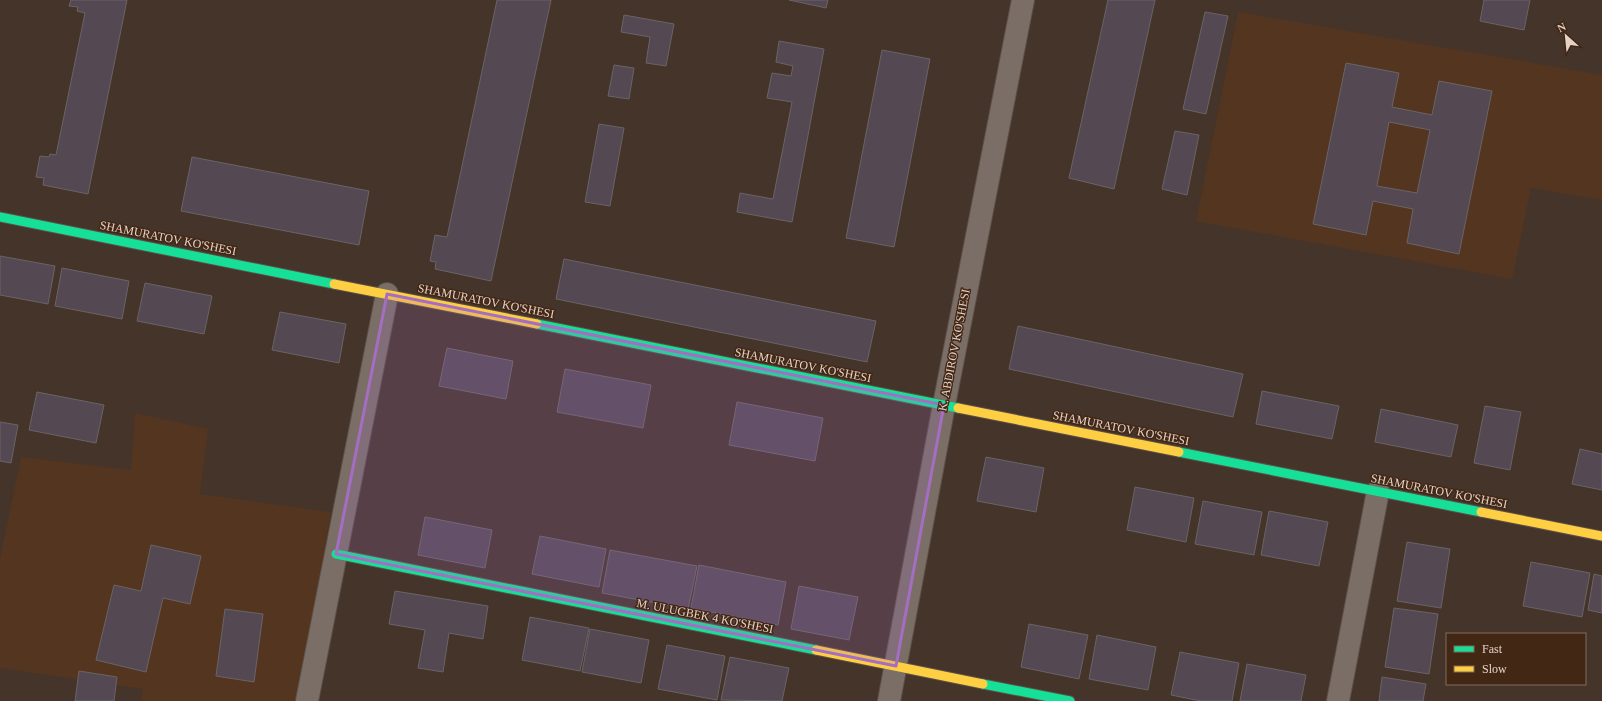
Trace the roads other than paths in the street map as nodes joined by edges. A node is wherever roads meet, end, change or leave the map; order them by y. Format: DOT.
graph roads {
  1 [pos="1023,0"];
  2 [pos="0,217"];
  3 [pos="387,294"];
  4 [pos="944,405"];
  5 [pos="1378,491"];
  6 [pos="1602,536"];
  7 [pos="336,554"];
  8 [pos="896,666"];
  9 [pos="307,701"];
  10 [pos="889,701"];
  11 [pos="1070,701"];
  12 [pos="1338,701"];
  1 -- 4 [label="street, K. ABDIROV KO'SHESI"];
  2 -- 3 [label="street, SHAMURATOV KO'SHESI"];
  3 -- 4 [label="street, SHAMURATOV KO'SHESI"];
  3 -- 7 [label="street"];
  4 -- 5 [label="street, SHAMURATOV KO'SHESI"];
  4 -- 8 [label="street, K. ABDIROV KO'SHESI"];
  5 -- 6 [label="street, SHAMURATOV KO'SHESI"];
  5 -- 12 [label="street"];
  7 -- 8 [label="street, M. ULUGBEK 4 KO'SHESI"];
  7 -- 9 [label="street"];
  8 -- 10 [label="street, K. ABDIROV KO'SHESI"];
  8 -- 11 [label="street, M. ULUGBEK 4 KO'SHESI"];
}
